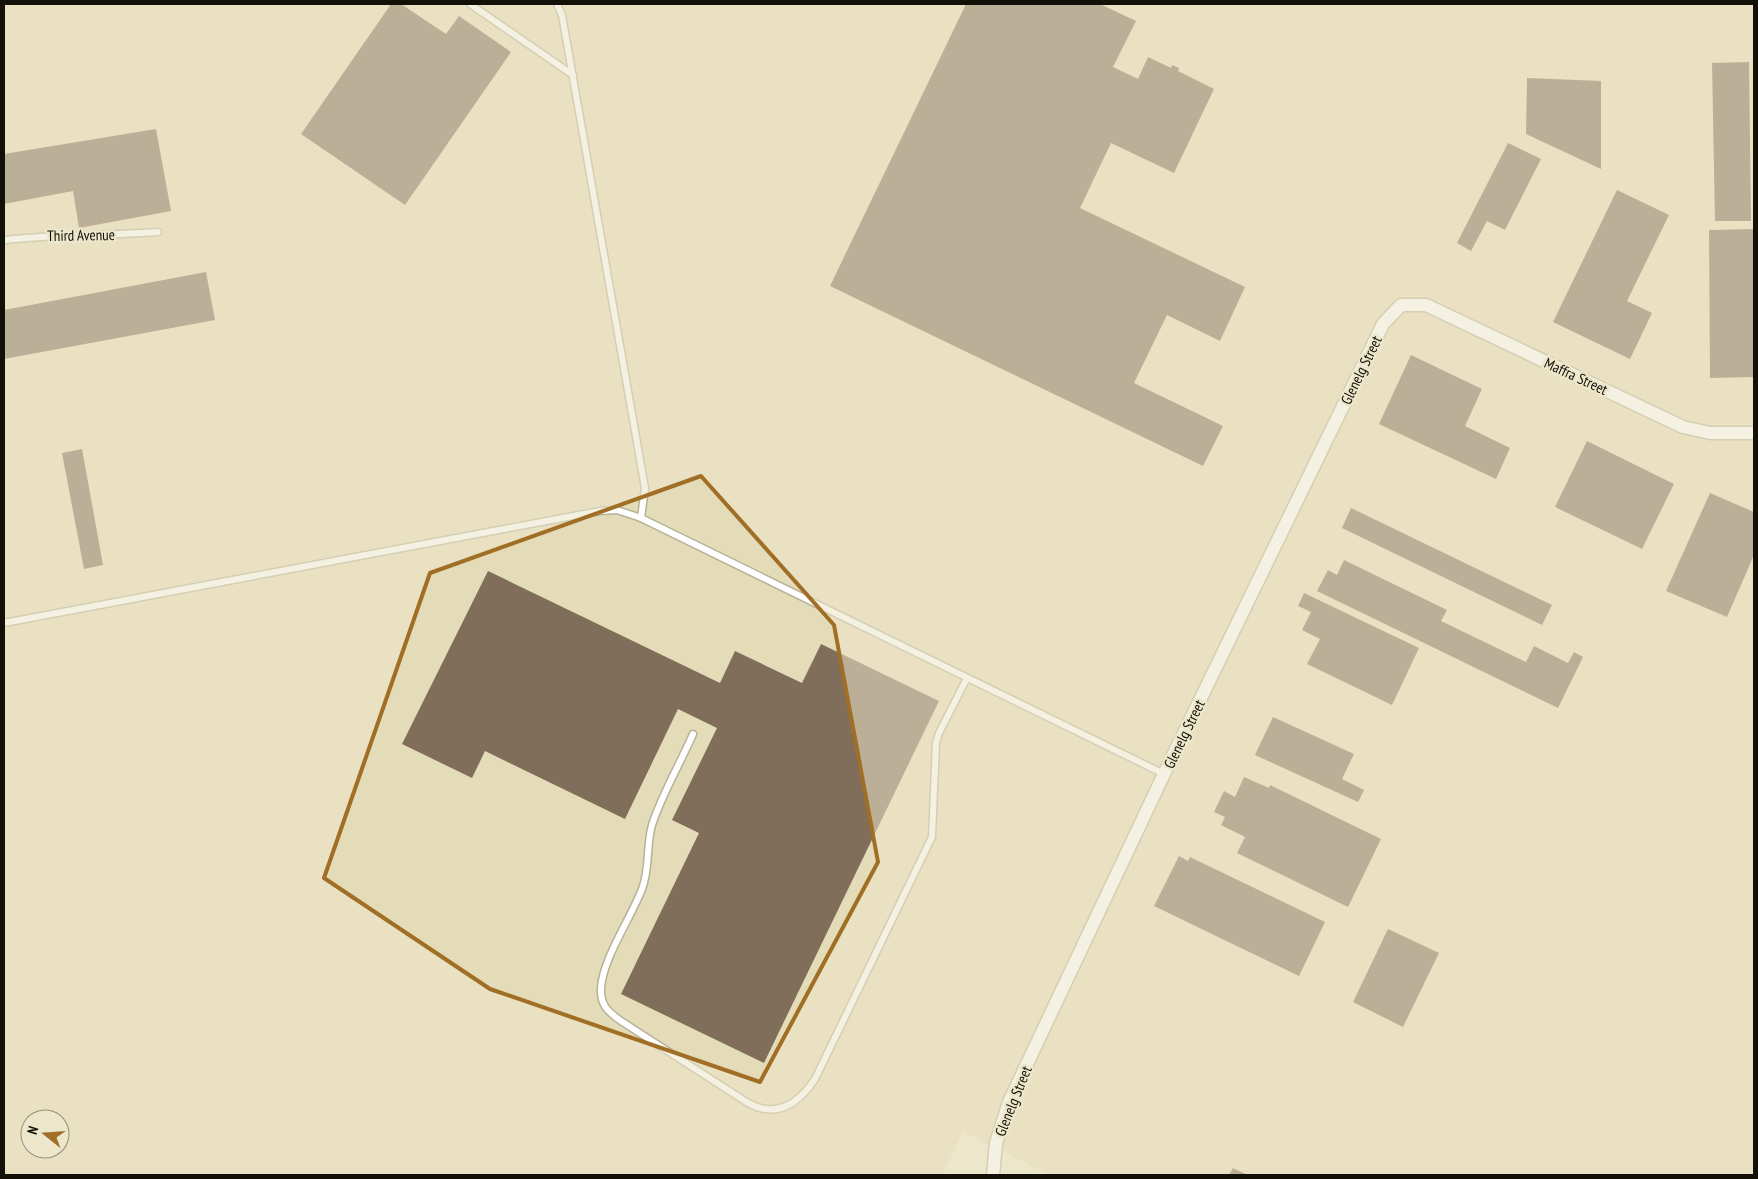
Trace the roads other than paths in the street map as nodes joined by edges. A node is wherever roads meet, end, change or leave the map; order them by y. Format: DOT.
graph roads {
  1 [pos="470,4"];
  2 [pos="557,4"];
  3 [pos="573,75"];
  4 [pos="158,232"];
  5 [pos="4,240"];
  6 [pos="1401,305"];
  7 [pos="1754,433"];
  8 [pos="641,518"];
  9 [pos="4,623"];
  10 [pos="967,678"];
  11 [pos="693,734"];
  12 [pos="1164,774"];
  13 [pos="996,1174"];
  1 -- 3 [label="lane"];
  2 -- 3 [label="lane"];
  3 -- 8 [label="lane"];
  4 -- 5 [label="lane, Third Avenue"];
  6 -- 7 [label="street, Maffra Street"];
  6 -- 12 [label="street, Glenelg Street"];
  8 -- 9 [label="lane"];
  8 -- 10 [label="lane"];
  10 -- 11 [label="lane"];
  10 -- 12 [label="lane"];
  12 -- 13 [label="street, Glenelg Street"];
}
